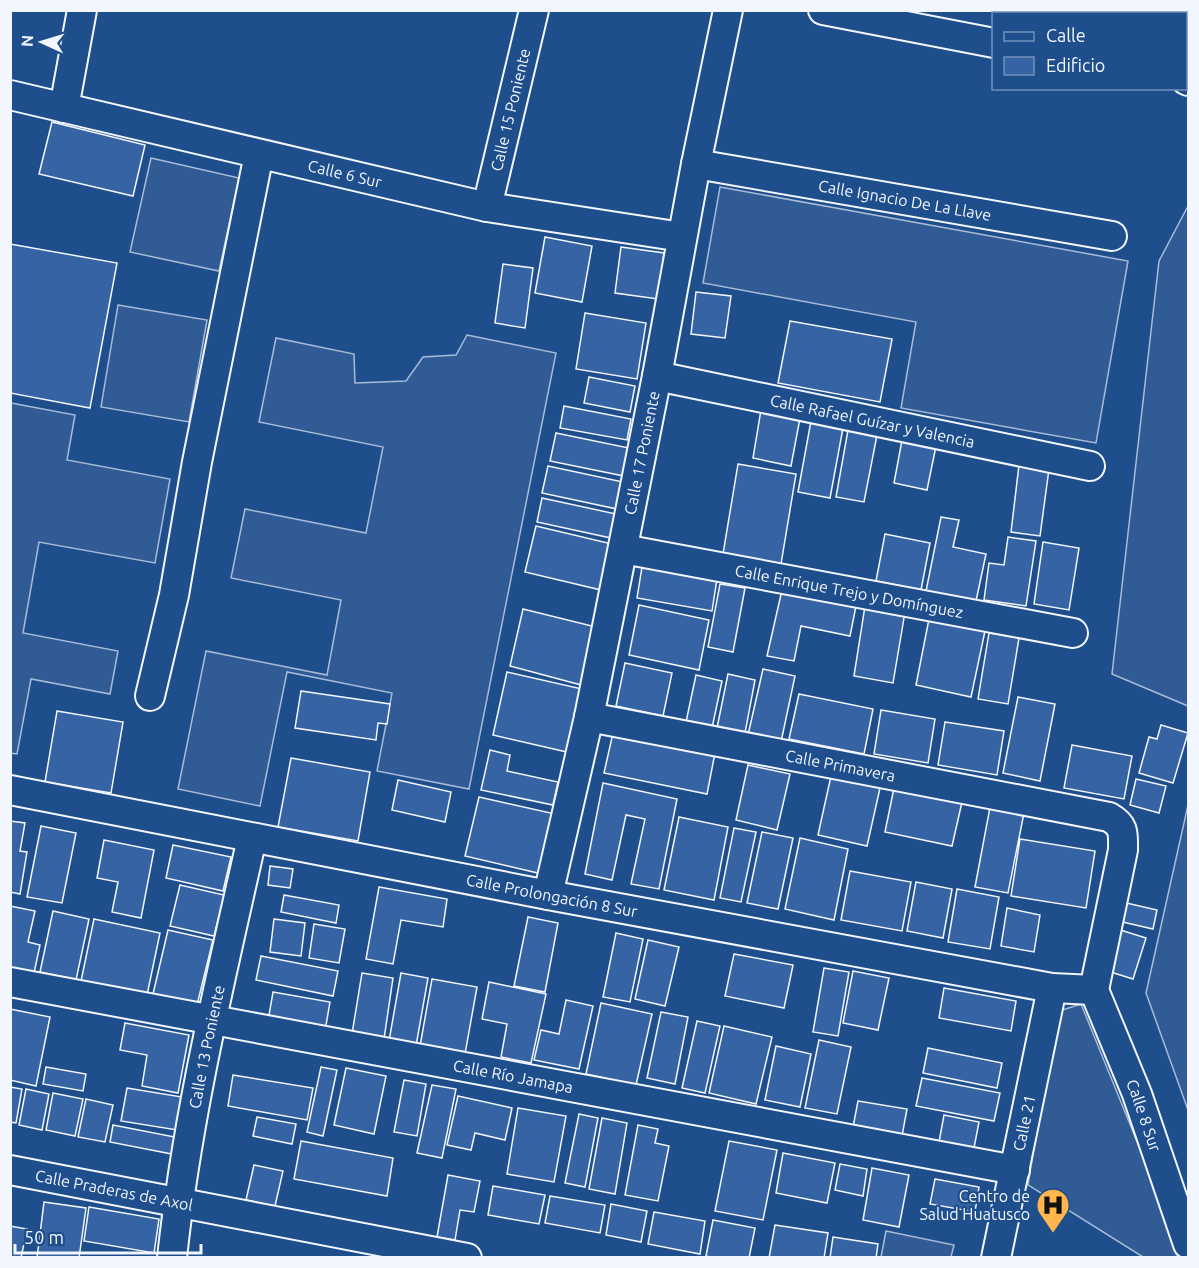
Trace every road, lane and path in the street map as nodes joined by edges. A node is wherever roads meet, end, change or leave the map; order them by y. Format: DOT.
graph roads {
  1 [pos="82,10"];
  2 [pos="534,10"];
  3 [pos="728,10"];
  4 [pos="823,10"];
  5 [pos="992,43"];
  6 [pos="10,95"];
  7 [pos="64,108"];
  8 [pos="259,154"];
  9 [pos="696,164"];
  10 [pos="487,207"];
  11 [pos="1112,236"];
  12 [pos="681,237"];
  13 [pos="657,376"];
  14 [pos="1090,466"];
  15 [pos="623,549"];
  16 [pos="1073,633"];
  17 [pos="150,696"];
  18 [pos="589,717"];
  19 [pos="10,790"];
  20 [pos="252,838"];
  21 [pos="548,895"];
  22 [pos="10,982"];
  23 [pos="1052,987"];
  24 [pos="1094,990"];
  25 [pos="211,1020"];
  26 [pos="10,1170"];
  27 [pos="1015,1170"];
  28 [pos="178,1202"];
  29 [pos="1188,1244"];
  30 [pos="172,1257"];
  31 [pos="467,1257"];
  32 [pos="996,1257"];
  1 -- 7 [label="street"];
  2 -- 10 [label="street, Calle 15 Poniente"];
  3 -- 9 [label="street, Calle 17 Poniente"];
  4 -- 5 [label="street"];
  6 -- 7 [label="street, Calle 6 Sur"];
  7 -- 8 [label="street, Calle 6 Sur"];
  8 -- 10 [label="street, Calle 6 Sur"];
  8 -- 17 [label="street"];
  9 -- 11 [label="street, Calle Ignacio De La Llave"];
  9 -- 12 [label="street, Calle 17 Poniente"];
  10 -- 12 [label="street, Calle 6 Sur"];
  12 -- 13 [label="street, Calle 17 Poniente"];
  13 -- 14 [label="street, Calle Rafael Guízar y Valencia"];
  13 -- 15 [label="street, Calle 17 Poniente"];
  15 -- 16 [label="street, Calle Enrique Trejo y Domínguez"];
  15 -- 18 [label="street, Calle 17 Poniente"];
  18 -- 21 [label="street, Calle 17 Poniente"];
  18 -- 24 [label="street, Calle Primavera"];
  19 -- 20 [label="street, Calle Prolongación 8 Sur"];
  20 -- 21 [label="street, Calle Prolongación 8 Sur"];
  20 -- 25 [label="street, Calle 13 Poniente"];
  21 -- 23 [label="street, Calle Prolongación 8 Sur"];
  22 -- 25 [label="street, Calle Río Jamapa"];
  23 -- 24 [label="street, Calle Prolongación 8 Sur"];
  23 -- 27 [label="street, Calle 21"];
  24 -- 29 [label="street, Calle 8 Sur"];
  25 -- 27 [label="street, Calle Río Jamapa"];
  25 -- 28 [label="street, Calle 13 Poniente"];
  26 -- 28 [label="street, Calle Praderas de Axol"];
  27 -- 32 [label="street, Calle 21"];
  28 -- 30 [label="street, Calle 13 Poniente"];
  28 -- 31 [label="street, Calle Praderas de Axol"];
}
